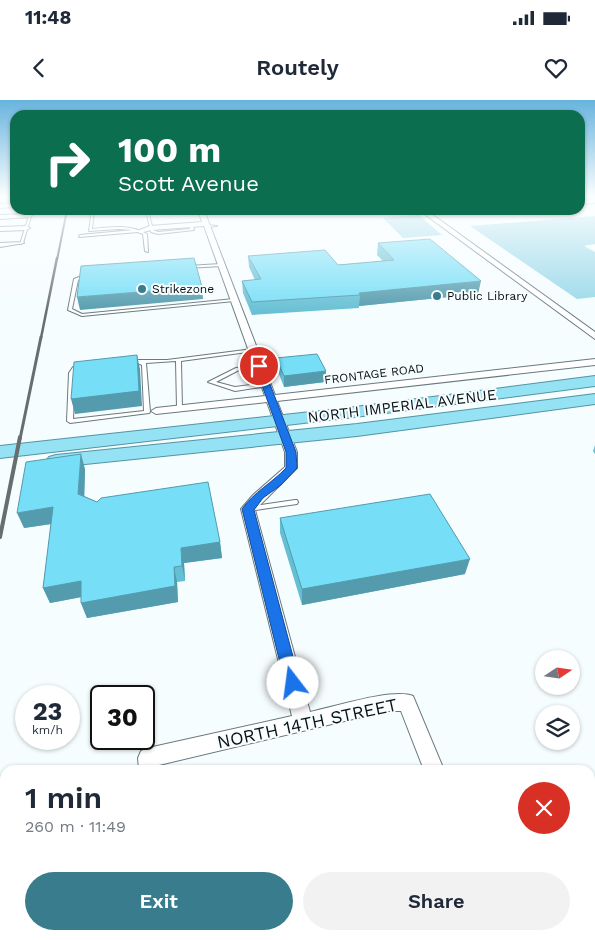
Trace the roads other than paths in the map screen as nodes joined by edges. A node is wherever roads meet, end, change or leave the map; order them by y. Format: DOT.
graph roads {
  1 [pos="24,236"];
  2 [pos="145,236"];
  3 [pos="212,236"];
  4 [pos="458,236"];
  5 [pos="21,243"];
  6 [pos="0,245"];
  7 [pos="147,251"];
  8 [pos="221,265"];
  9 [pos="181,268"];
  10 [pos="93,274"];
  11 [pos="234,300"];
  12 [pos="594,334"];
  13 [pos="253,350"];
  14 [pos="178,359"];
  15 [pos="136,361"];
  16 [pos="126,362"];
  17 [pos="595,362"];
  18 [pos="259,366"];
  19 [pos="83,367"];
  20 [pos="595,381"];
  21 [pos="266,385"];
  22 [pos="235,389"];
  23 [pos="272,399"];
  24 [pos="595,399"];
  25 [pos="242,402"];
  26 [pos="180,408"];
  27 [pos="152,411"];
  28 [pos="283,429"];
  29 [pos="0,452"];
  30 [pos="0,467"];
  31 [pos="295,502"];
  32 [pos="248,509"];
  33 [pos="303,722"];
  34 [pos="149,764"];
  35 [pos="432,765"];
  1 -- 5 [label="lane"];
  2 -- 7 [label="lane"];
  3 -- 8 [label="street"];
  4 -- 12 [label="street"];
  5 -- 6 [label="street"];
  8 -- 9 [label="lane"];
  8 -- 11 [label="street"];
  10 -- 11 [label="lane"];
  11 -- 13 [label="street"];
  13 -- 14 [label="lane"];
  13 -- 18 [label="street"];
  14 -- 15 [label="lane"];
  14 -- 26 [label="lane"];
  15 -- 16 [label="lane"];
  15 -- 27 [label="lane"];
  17 -- 23 [label="street, FRONTAGE ROAD"];
  18 -- 21 [label="street"];
  18 -- 22 [label="lane"];
  19 -- 27 [label="lane"];
  20 -- 28 [label="highway, NORTH IMPERIAL AVENUE"];
  21 -- 22 [label="lane"];
  21 -- 23 [label="street"];
  22 -- 25 [label="lane"];
  23 -- 25 [label="street, FRONTAGE ROAD"];
  23 -- 28 [label="street"];
  24 -- 28 [label="highway, NORTH IMPERIAL AVENUE"];
  25 -- 26 [label="street, FRONTAGE ROAD"];
  26 -- 27 [label="street, FRONTAGE ROAD"];
  28 -- 29 [label="highway, NORTH IMPERIAL AVENUE"];
  28 -- 30 [label="highway, NORTH IMPERIAL AVENUE"];
  28 -- 32 [label="street"];
  31 -- 32 [label="lane"];
  32 -- 33 [label="street"];
  33 -- 34 [label="street, NORTH 14TH STREET"];
  33 -- 35 [label="street, NORTH 14TH STREET"];
}
